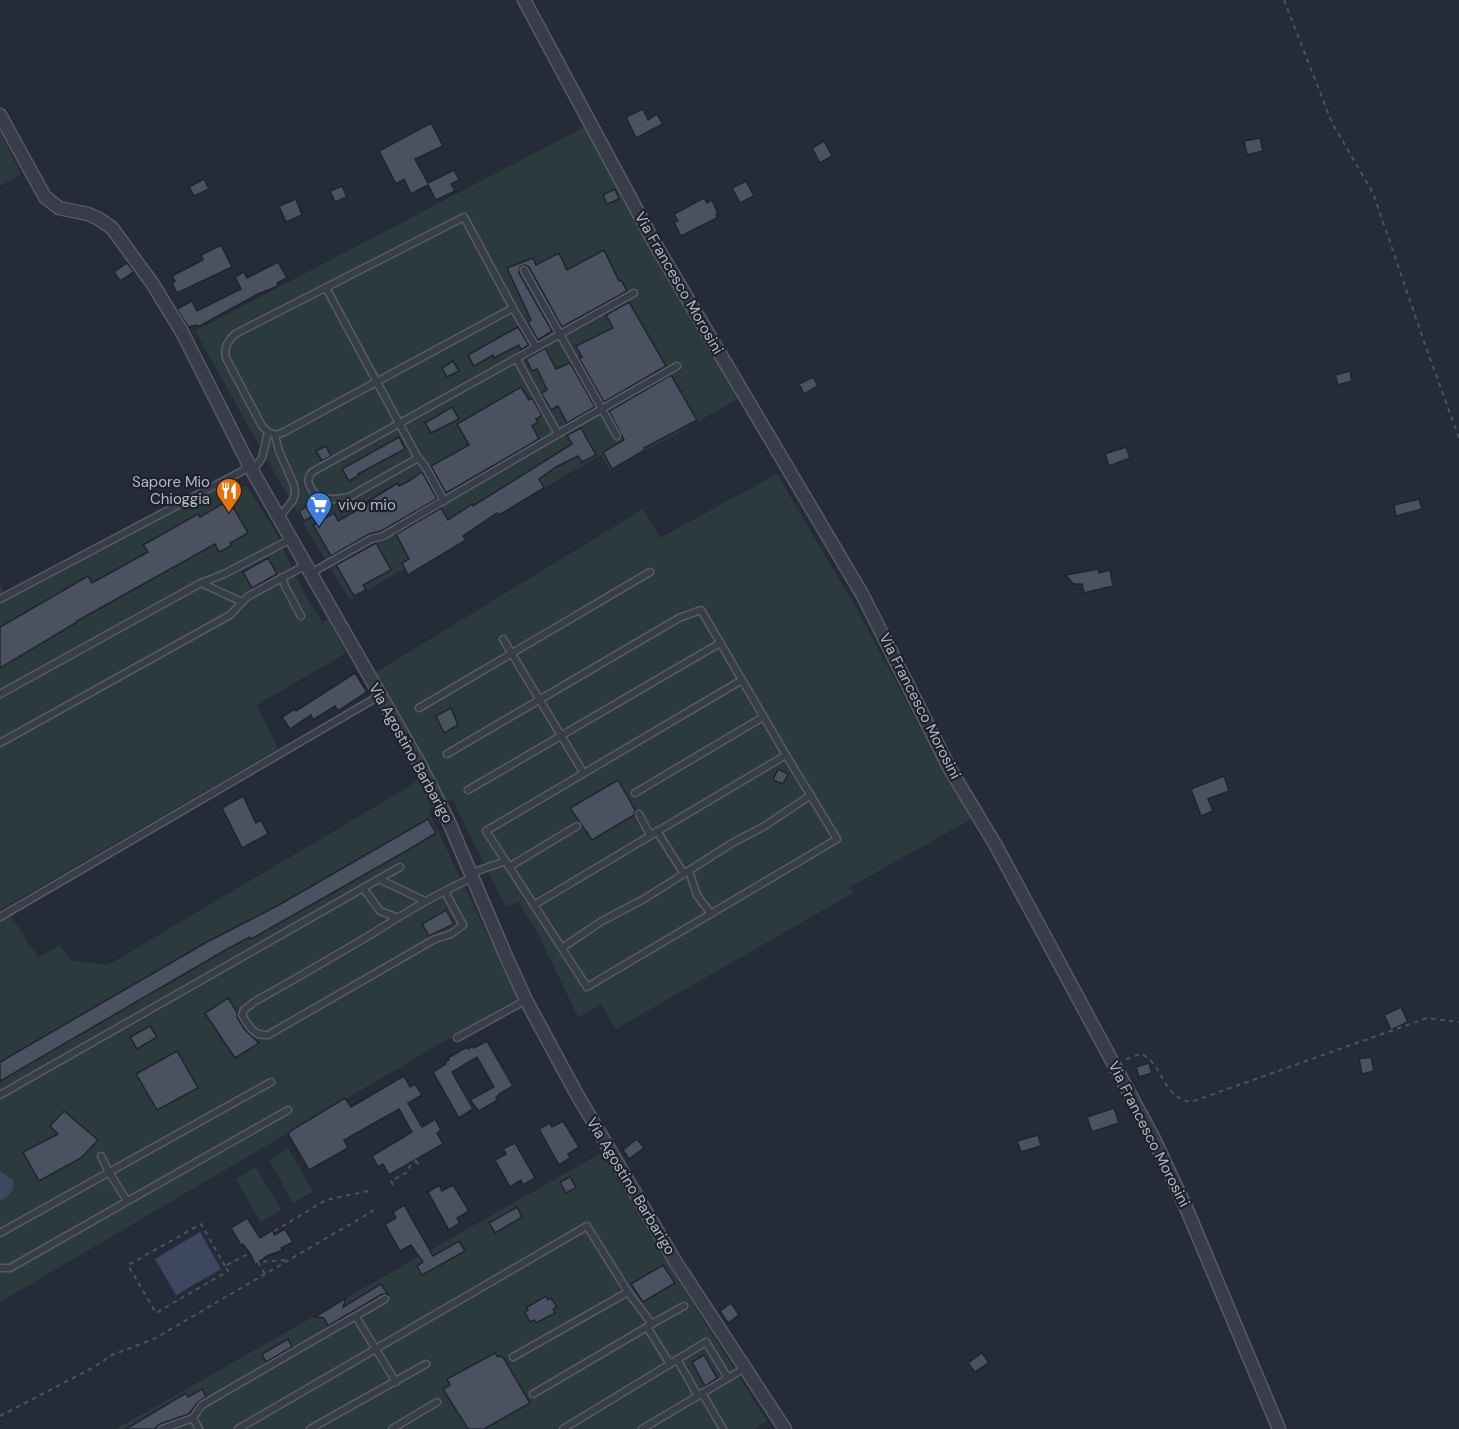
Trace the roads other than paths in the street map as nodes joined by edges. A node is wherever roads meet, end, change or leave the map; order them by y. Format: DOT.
graph roads {
  1 [pos="525,0"];
  2 [pos="0,115"];
  3 [pos="525,270"];
  4 [pos="326,288"];
  5 [pos="634,293"];
  6 [pos="513,308"];
  7 [pos="559,334"];
  8 [pos="536,347"];
  9 [pos="516,358"];
  10 [pos="677,366"];
  11 [pos="377,382"];
  12 [pos="601,409"];
  13 [pos="399,424"];
  14 [pos="268,432"];
  15 [pos="558,434"];
  16 [pos="276,435"];
  17 [pos="617,436"];
  18 [pos="418,458"];
  19 [pos="251,469"];
  20 [pos="444,501"];
  21 [pos="279,518"];
  22 [pos="291,539"];
  23 [pos="308,569"];
  24 [pos="650,573"];
  25 [pos="282,577"];
  26 [pos="201,583"];
  27 [pos="0,597"];
  28 [pos="242,602"];
  29 [pos="301,616"];
  30 [pos="503,639"];
  31 [pos="720,643"];
  32 [pos="511,654"];
  33 [pos="742,680"];
  34 [pos="0,694"];
  35 [pos="379,696"];
  36 [pos="539,700"];
  37 [pos="419,708"];
  38 [pos="763,717"];
  39 [pos="561,736"];
  40 [pos="0,743"];
  41 [pos="447,754"];
  42 [pos="786,755"];
  43 [pos="583,772"];
  44 [pos="468,790"];
  45 [pos="635,793"];
  46 [pos="811,795"];
  47 [pos="639,814"];
  48 [pos="577,826"];
  49 [pos="657,831"];
  50 [pos="650,835"];
  51 [pos="507,864"];
  52 [pos="400,867"];
  53 [pos="687,872"];
  54 [pos="472,876"];
  55 [pos="379,879"];
  56 [pos="363,888"];
  57 [pos="445,892"];
  58 [pos="425,901"];
  59 [pos="534,905"];
  60 [pos="711,914"];
  61 [pos="0,917"];
  62 [pos="396,917"];
  63 [pos="562,948"];
  64 [pos="526,1000"];
  65 [pos="457,1038"];
  66 [pos="271,1082"];
  67 [pos="0,1095"];
  68 [pos="288,1110"];
  69 [pos="101,1156"];
  70 [pos="109,1172"];
  71 [pos="127,1201"];
  72 [pos="0,1233"];
  73 [pos="0,1267"];
  74 [pos="628,1292"];
  75 [pos="386,1299"];
  76 [pos="684,1306"];
  77 [pos="356,1317"];
  78 [pos="650,1326"];
  79 [pos="376,1349"];
  80 [pos="513,1358"];
  81 [pos="677,1359"];
  82 [pos="670,1364"];
  83 [pos="426,1365"];
  84 [pos="745,1368"];
  85 [pos="728,1378"];
  86 [pos="396,1382"];
  87 [pos="533,1394"];
  88 [pos="700,1395"];
  89 [pos="437,1402"];
  90 [pos="193,1418"];
  91 [pos="162,1429"];
  92 [pos="199,1429"];
  93 [pos="238,1429"];
  94 [pos="310,1429"];
  95 [pos="392,1429"];
  96 [pos="563,1429"];
  97 [pos="642,1429"];
  98 [pos="723,1429"];
  99 [pos="784,1429"];
  100 [pos="1279,1429"];
  1 -- 100 [label="street, Via Francesco Morosini"];
  2 -- 19 [label="street, Via Agostino Barbarigo"];
  3 -- 7 [label="lane"];
  4 -- 6 [label="lane"];
  4 -- 11 [label="lane"];
  4 -- 14 [label="lane"];
  5 -- 7 [label="lane"];
  6 -- 8 [label="lane"];
  6 -- 11 [label="lane"];
  7 -- 8 [label="lane"];
  7 -- 12 [label="lane"];
  8 -- 9 [label="lane"];
  9 -- 13 [label="lane"];
  9 -- 15 [label="lane"];
  10 -- 12 [label="lane"];
  11 -- 13 [label="lane"];
  11 -- 16 [label="lane"];
  12 -- 15 [label="lane"];
  12 -- 17 [label="lane"];
  13 -- 18 [label="lane"];
  13 -- 18 [label="lane"];
  14 -- 16 [label="lane"];
  14 -- 19 [label="lane"];
  15 -- 20 [label="lane"];
  16 -- 21 [label="lane"];
  18 -- 20 [label="lane"];
  19 -- 21 [label="street, Via Agostino Barbarigo"];
  19 -- 27 [label="lane"];
  20 -- 23 [label="lane"];
  21 -- 22 [label="street, Via Agostino Barbarigo"];
  22 -- 23 [label="street, Via Agostino Barbarigo"];
  22 -- 26 [label="lane"];
  23 -- 25 [label="lane"];
  23 -- 35 [label="street, Via Agostino Barbarigo"];
  24 -- 32 [label="lane"];
  25 -- 28 [label="lane"];
  25 -- 29 [label="lane"];
  26 -- 28 [label="lane"];
  26 -- 34 [label="lane"];
  28 -- 40 [label="lane"];
  30 -- 32 [label="lane"];
  31 -- 33 [label="lane"];
  31 -- 36 [label="lane"];
  31 -- 39 [label="lane"];
  32 -- 36 [label="lane"];
  32 -- 37 [label="lane"];
  33 -- 38 [label="lane"];
  33 -- 43 [label="lane"];
  35 -- 54 [label="street, Via Agostino Barbarigo"];
  35 -- 61 [label="lane"];
  36 -- 39 [label="lane"];
  36 -- 41 [label="lane"];
  38 -- 42 [label="lane"];
  38 -- 45 [label="lane"];
  39 -- 43 [label="lane"];
  39 -- 44 [label="lane"];
  42 -- 46 [label="lane"];
  42 -- 49 [label="lane"];
  43 -- 51 [label="lane"];
  46 -- 53 [label="lane"];
  46 -- 60 [label="lane"];
  47 -- 50 [label="lane"];
  48 -- 51 [label="lane"];
  49 -- 50 [label="lane"];
  49 -- 53 [label="lane"];
  50 -- 59 [label="lane"];
  51 -- 54 [label="lane"];
  51 -- 59 [label="lane"];
  52 -- 55 [label="lane"];
  53 -- 60 [label="lane"];
  53 -- 63 [label="lane"];
  54 -- 57 [label="lane"];
  54 -- 64 [label="street, Via Agostino Barbarigo"];
  55 -- 56 [label="lane"];
  55 -- 58 [label="lane"];
  56 -- 62 [label="lane"];
  56 -- 67 [label="lane"];
  57 -- 58 [label="lane"];
  57 -- 62 [label="lane"];
  58 -- 62 [label="lane"];
  59 -- 63 [label="lane"];
  60 -- 63 [label="lane"];
  64 -- 65 [label="lane"];
  64 -- 84 [label="street, Via Agostino Barbarigo"];
  66 -- 70 [label="lane"];
  68 -- 71 [label="lane"];
  69 -- 70 [label="lane"];
  70 -- 71 [label="lane"];
  70 -- 72 [label="lane"];
  71 -- 73 [label="lane"];
  74 -- 78 [label="lane"];
  74 -- 79 [label="lane"];
  74 -- 80 [label="lane"];
  75 -- 77 [label="lane"];
  76 -- 78 [label="lane"];
  77 -- 79 [label="lane"];
  77 -- 90 [label="lane"];
  78 -- 82 [label="lane"];
  78 -- 87 [label="lane"];
  79 -- 86 [label="lane"];
  79 -- 93 [label="lane"];
  81 -- 82 [label="lane"];
  81 -- 85 [label="lane"];
  81 -- 88 [label="lane"];
  82 -- 96 [label="lane"];
  83 -- 86 [label="lane"];
  84 -- 85 [label="lane"];
  84 -- 99 [label="street, Via Agostino Barbarigo"];
  85 -- 88 [label="lane"];
  86 -- 94 [label="lane"];
  88 -- 97 [label="lane"];
  88 -- 98 [label="lane"];
  89 -- 95 [label="lane"];
  90 -- 91 [label="lane"];
  90 -- 92 [label="lane"];
}
